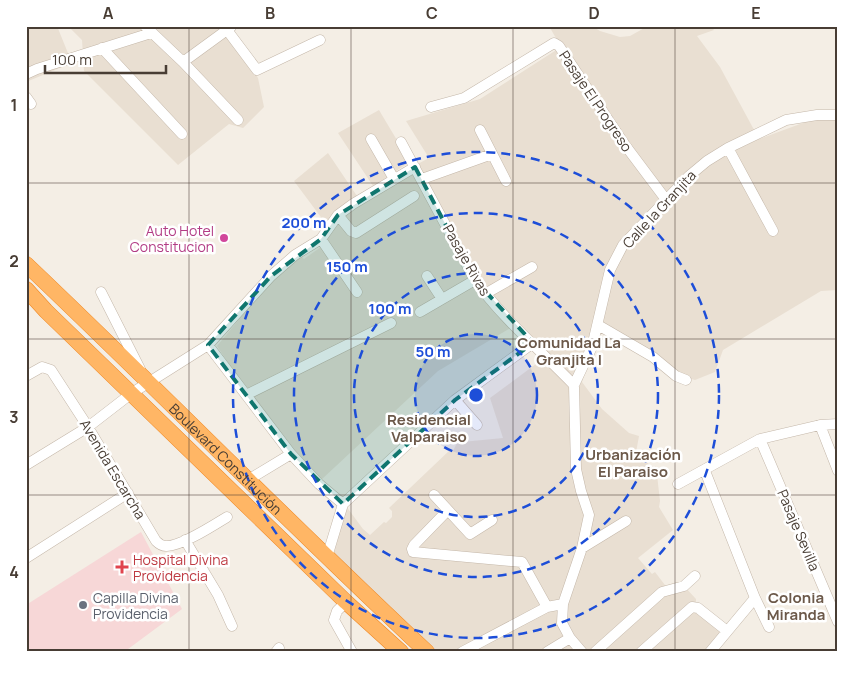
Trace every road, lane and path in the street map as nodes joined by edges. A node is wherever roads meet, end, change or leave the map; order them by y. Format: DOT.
graph roads {
  1 [pos="230,28"];
  2 [pos="148,29"];
  3 [pos="320,40"];
  4 [pos="102,48"];
  5 [pos="183,62"];
  6 [pos="26,74"];
  7 [pos="431,107"];
  8 [pos="838,115"];
  9 [pos="238,120"];
  10 [pos="480,130"];
  11 [pos="182,134"];
  12 [pos="370,139"];
  13 [pos="401,142"];
  14 [pos="728,148"];
  15 [pos="492,154"];
  16 [pos="415,167"];
  17 [pos="394,179"];
  18 [pos="422,179"];
  19 [pos="506,181"];
  20 [pos="414,196"];
  21 [pos="667,201"];
  22 [pos="338,215"];
  23 [pos="773,231"];
  24 [pos="321,238"];
  25 [pos="26,264"];
  26 [pos="532,267"];
  27 [pos="427,276"];
  28 [pos="475,280"];
  29 [pos="26,289"];
  30 [pos="101,292"];
  31 [pos="357,292"];
  32 [pos="485,294"];
  33 [pos="442,300"];
  34 [pos="420,312"];
  35 [pos="391,323"];
  36 [pos="598,324"];
  37 [pos="533,343"];
  38 [pos="208,346"];
  39 [pos="26,376"];
  40 [pos="146,379"];
  41 [pos="686,380"];
  42 [pos="574,385"];
  43 [pos="132,393"];
  44 [pos="246,395"];
  45 [pos="455,400"];
  46 [pos="838,424"];
  47 [pos="477,425"];
  48 [pos="820,425"];
  49 [pos="88,427"];
  50 [pos="760,439"];
  51 [pos="290,454"];
  52 [pos="26,465"];
  53 [pos="704,471"];
  54 [pos="838,471"];
  55 [pos="248,480"];
  56 [pos="678,484"];
  57 [pos="128,493"];
  58 [pos="434,495"];
  59 [pos="343,504"];
  60 [pos="448,510"];
  61 [pos="227,517"];
  62 [pos="492,520"];
  63 [pos="626,521"];
  64 [pos="185,540"];
  65 [pos="582,548"];
  66 [pos="327,557"];
  67 [pos="26,558"];
  68 [pos="695,576"];
  69 [pos="755,598"];
  70 [pos="346,602"];
  71 [pos="563,604"];
  72 [pos="547,607"];
  73 [pos="838,622"];
  74 [pos="232,626"];
  75 [pos="769,627"];
  76 [pos="727,631"];
  77 [pos="570,638"];
  78 [pos="352,652"];
  79 [pos="401,652"];
  80 [pos="427,652"];
  81 [pos="462,652"];
  82 [pos="547,652"];
  83 [pos="582,652"];
  84 [pos="595,652"];
  85 [pos="641,652"];
  86 [pos="710,652"];
  1 -- 3 [label="street"];
  1 -- 5 [label="street"];
  2 -- 4 [label="street"];
  2 -- 5 [label="street"];
  4 -- 6 [label="street"];
  4 -- 11 [label="street"];
  5 -- 9 [label="street"];
  7 -- 21 [label="street, Pasaje El Progreso"];
  8 -- 14 [label="street, Calle la Granjita"];
  10 -- 15 [label="street"];
  12 -- 17 [label="street"];
  13 -- 16 [label="street, Pasaje Rivas"];
  14 -- 21 [label="street, Calle la Granjita"];
  14 -- 23 [label="street"];
  15 -- 18 [label="street"];
  15 -- 19 [label="street"];
  16 -- 17 [label="street"];
  16 -- 18 [label="street, Pasaje Rivas"];
  17 -- 22 [label="street"];
  18 -- 28 [label="street, Pasaje Rivas"];
  20 -- 22 [label="street"];
  21 -- 36 [label="street, Calle la Granjita"];
  22 -- 24 [label="street"];
  24 -- 31 [label="street"];
  24 -- 38 [label="street"];
  25 -- 40 [label="highway, Boulevard Constitución"];
  26 -- 32 [label="street"];
  27 -- 33 [label="street"];
  28 -- 32 [label="street, Pasaje Rivas"];
  28 -- 33 [label="street"];
  29 -- 43 [label="highway, Boulevard Constitución"];
  30 -- 40 [label="street"];
  32 -- 37 [label="street, Pasaje Rivas"];
  33 -- 34 [label="street"];
  35 -- 44 [label="street"];
  36 -- 41 [label="street"];
  36 -- 42 [label="street, Calle la Granjita"];
  37 -- 42 [label="street, Pasaje Rivas"];
  37 -- 45 [label="street"];
  38 -- 40 [label="street"];
  38 -- 44 [label="street"];
  39 -- 49 [label="street, Avenida Escarcha"];
  40 -- 43 [label="street"];
  40 -- 55 [label="highway, Boulevard Constitución"];
  42 -- 65 [label="street, Calle la Granjita"];
  43 -- 49 [label="street"];
  43 -- 70 [label="highway, Boulevard Constitución"];
  44 -- 51 [label="street"];
  45 -- 47 [label="street"];
  45 -- 59 [label="street"];
  46 -- 48 [label="street"];
  48 -- 50 [label="street"];
  48 -- 54 [label="street"];
  49 -- 52 [label="street"];
  49 -- 57 [label="street, Avenida Escarcha"];
  50 -- 53 [label="street"];
  50 -- 73 [label="street, Pasaje Sevilla"];
  51 -- 55 [label="street"];
  51 -- 59 [label="street"];
  53 -- 56 [label="street"];
  53 -- 69 [label="street"];
  55 -- 66 [label="highway, Boulevard Constitución"];
  57 -- 64 [label="street, Avenida Escarcha"];
  57 -- 67 [label="street"];
  58 -- 60 [label="street"];
  59 -- 66 [label="street"];
  60 -- 62 [label="street"];
  60 -- 72 [label="street"];
  61 -- 64 [label="street, Avenida Escarcha"];
  63 -- 65 [label="street"];
  64 -- 74 [label="street"];
  65 -- 71 [label="street, Calle la Granjita"];
  66 -- 80 [label="highway, Boulevard Constitución"];
  68 -- 84 [label="street"];
  69 -- 75 [label="street"];
  69 -- 76 [label="street"];
  70 -- 78 [label="street"];
  70 -- 79 [label="highway, Boulevard Constitución"];
  71 -- 72 [label="street"];
  71 -- 77 [label="street, Calle la Granjita"];
  72 -- 81 [label="street"];
  76 -- 85 [label="street"];
  76 -- 86 [label="street"];
  77 -- 82 [label="street"];
  77 -- 83 [label="street, Calle la Granjita"];
}
